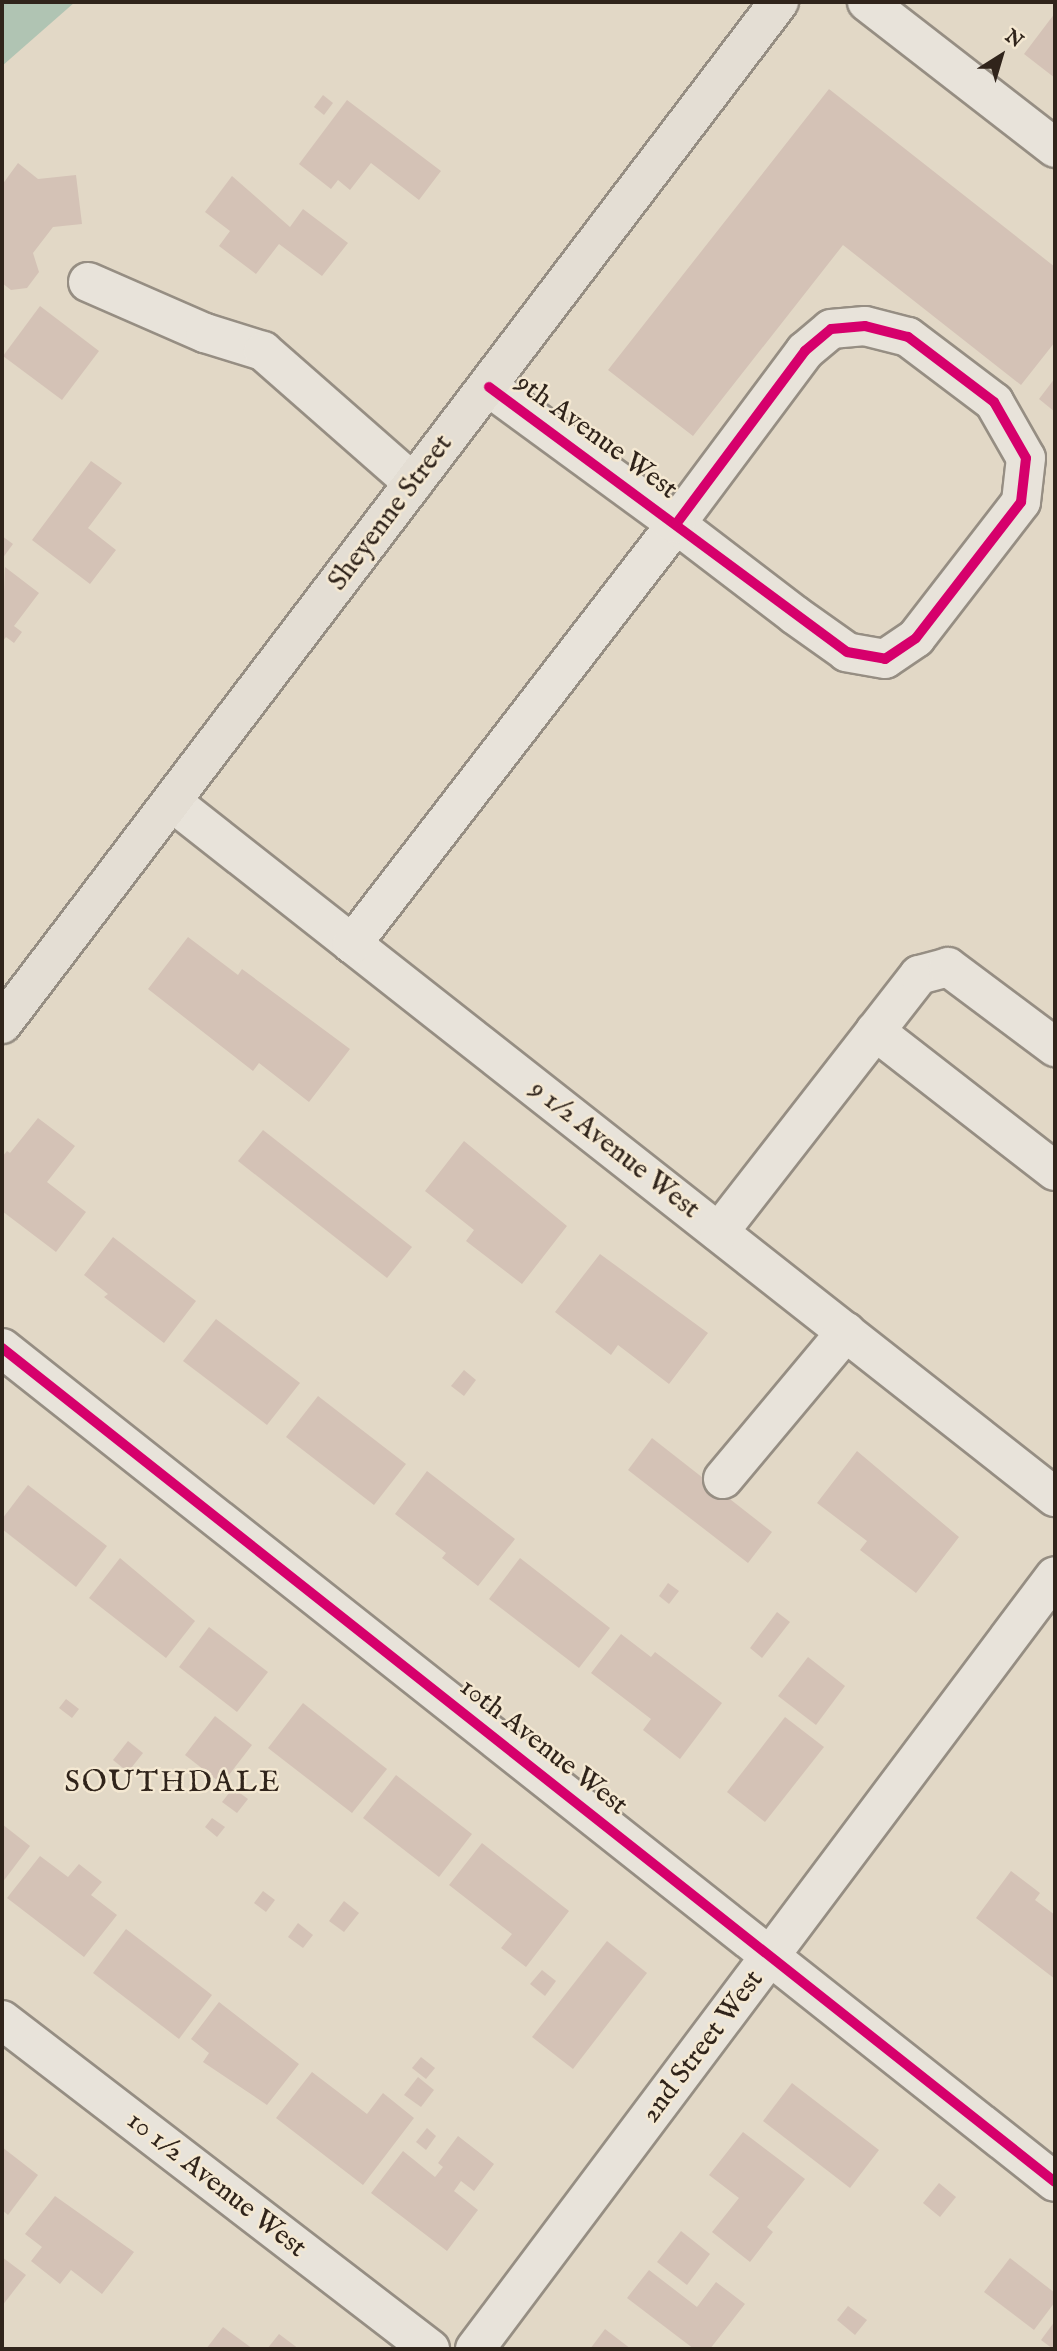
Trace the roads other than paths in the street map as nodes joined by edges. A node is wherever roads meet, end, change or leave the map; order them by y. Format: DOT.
graph roads {
  1 [pos="779,2"];
  2 [pos="867,2"];
  3 [pos="1055,148"];
  4 [pos="88,282"];
  5 [pos="489,387"];
  6 [pos="413,483"];
  7 [pos="676,524"];
  8 [pos="172,802"];
  9 [pos="352,944"];
  10 [pos="2,1024"];
  11 [pos="875,1031"];
  12 [pos="1055,1047"];
  13 [pos="1055,1171"];
  14 [pos="719,1232"];
  15 [pos="846,1332"];
  16 [pos="2,1348"];
  17 [pos="723,1479"];
  18 [pos="1055,1497"];
  19 [pos="1055,1576"];
  20 [pos="771,1956"];
  21 [pos="2,2021"];
  22 [pos="1055,2182"];
  23 [pos="430,2349"];
  24 [pos="475,2349"];
  1 -- 5 [label="main road, Sheyenne Street"];
  2 -- 3 [label="street"];
  4 -- 6 [label="street"];
  5 -- 6 [label="main road, Sheyenne Street"];
  5 -- 7 [label="street, 9th Avenue West"];
  6 -- 8 [label="main road, Sheyenne Street"];
  7 -- 7 [label="street, 9th Avenue West"];
  7 -- 9 [label="street"];
  8 -- 9 [label="street, 9 1/2 Avenue West"];
  8 -- 10 [label="main road, Sheyenne Street"];
  9 -- 14 [label="street, 9 1/2 Avenue West"];
  11 -- 12 [label="street"];
  11 -- 13 [label="street"];
  11 -- 14 [label="street"];
  14 -- 15 [label="street, 9 1/2 Avenue West"];
  15 -- 17 [label="street"];
  15 -- 18 [label="street, 9 1/2 Avenue West"];
  16 -- 20 [label="street, 10th Avenue West"];
  19 -- 20 [label="street, 2nd Street West"];
  20 -- 22 [label="street, 10th Avenue West"];
  20 -- 24 [label="street, 2nd Street West"];
  21 -- 23 [label="street, 10 1/2 Avenue West"];
}
